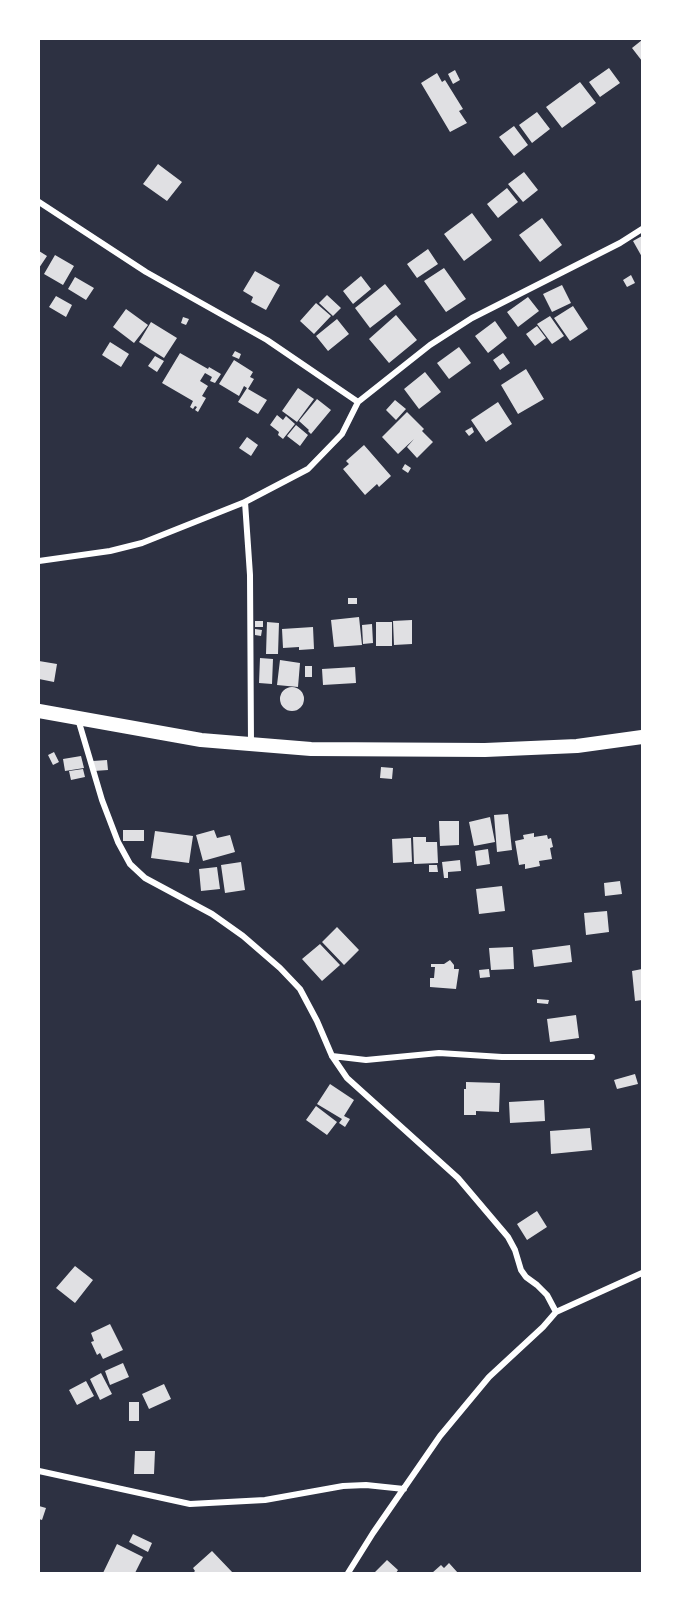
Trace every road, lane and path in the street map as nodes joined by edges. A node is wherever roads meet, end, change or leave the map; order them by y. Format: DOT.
graph roads {
  1 [pos="39,202"];
  2 [pos="642,229"];
  3 [pos="358,402"];
  4 [pos="245,502"];
  5 [pos="39,561"];
  6 [pos="39,711"];
  7 [pos="78,718"];
  8 [pos="642,737"];
  9 [pos="251,744"];
  10 [pos="332,1056"];
  11 [pos="591,1058"];
  12 [pos="642,1273"];
  13 [pos="556,1312"];
  14 [pos="39,1471"];
  15 [pos="404,1489"];
  16 [pos="348,1573"];
  1 -- 3 [label="street"];
  2 -- 3 [label="street"];
  3 -- 4 [label="street"];
  4 -- 5 [label="street"];
  4 -- 9 [label="street"];
  6 -- 7 [label="highway"];
  7 -- 9 [label="highway"];
  7 -- 10 [label="street"];
  8 -- 9 [label="highway"];
  10 -- 11 [label="street"];
  10 -- 13 [label="street"];
  12 -- 13 [label="street"];
  13 -- 15 [label="street"];
  14 -- 15 [label="street"];
  15 -- 16 [label="street"];
}
